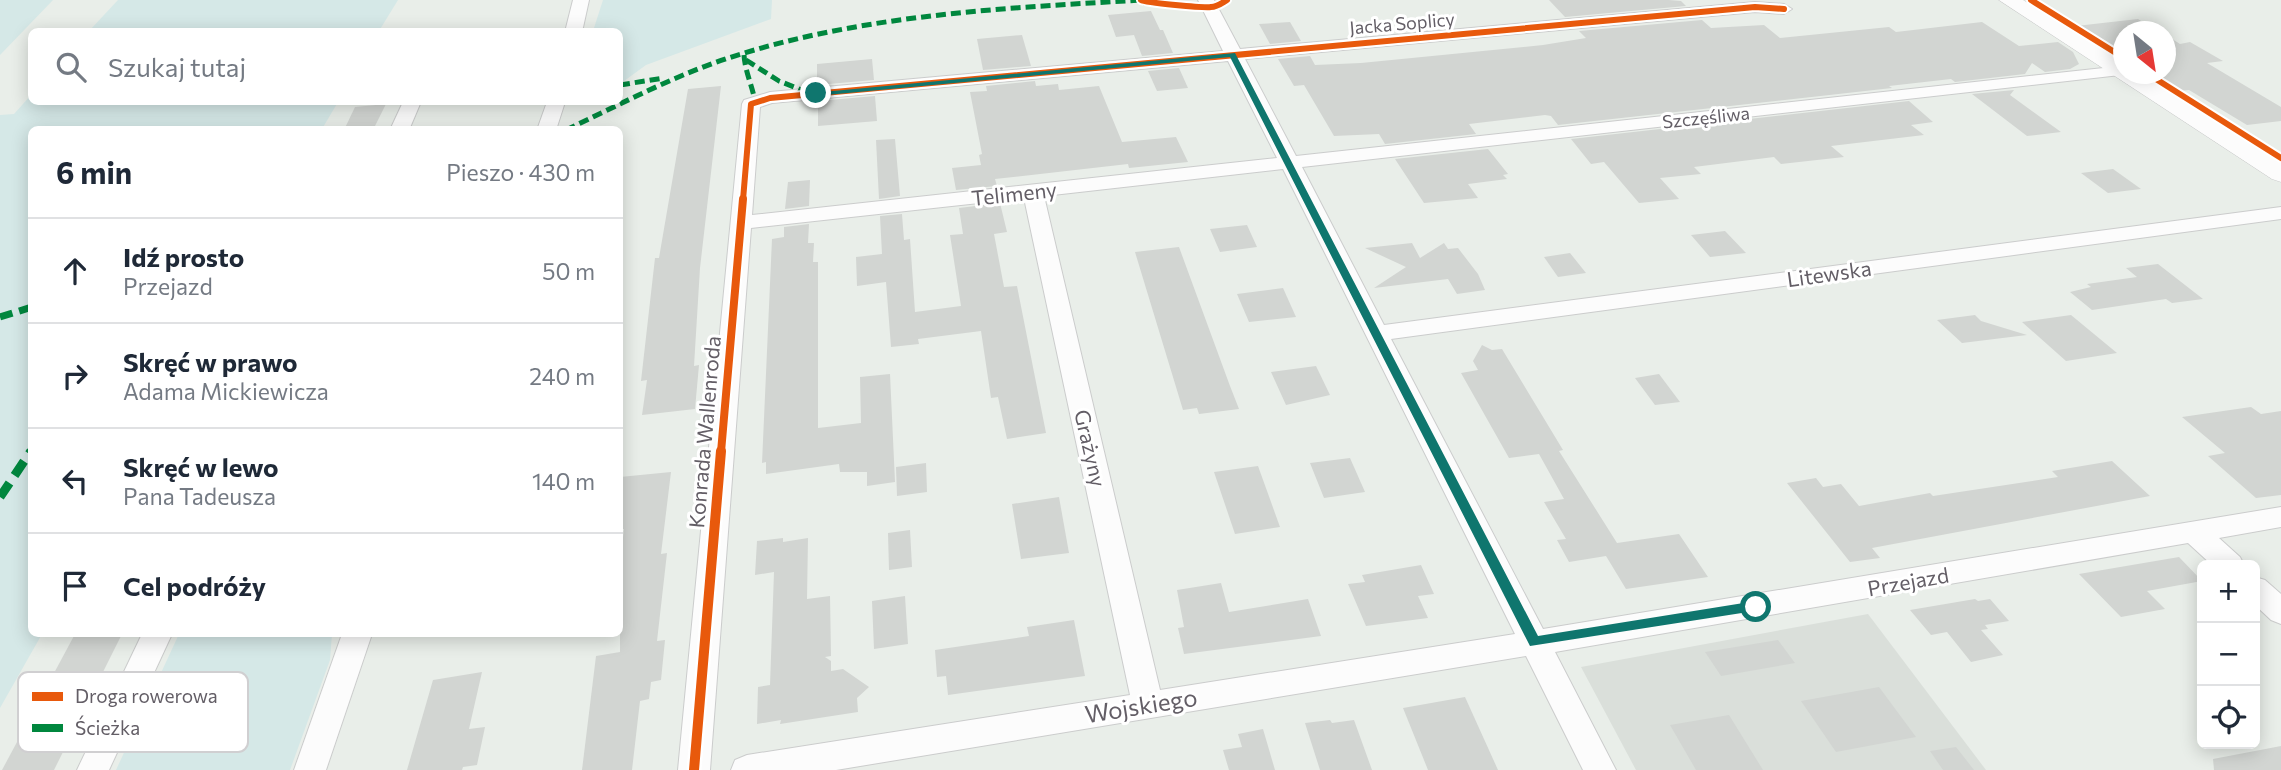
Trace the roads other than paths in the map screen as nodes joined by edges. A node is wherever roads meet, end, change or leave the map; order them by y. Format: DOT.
graph roads {
  1 [pos="581,0"];
  2 [pos="1206,0"];
  3 [pos="2009,0"];
  4 [pos="1784,9"];
  5 [pos="574,28"];
  6 [pos="1232,54"];
  7 [pos="2113,67"];
  8 [pos="2113,74"];
  9 [pos="2140,84"];
  10 [pos="755,101"];
  11 [pos="411,105"];
  12 [pos="555,105"];
  13 [pos="401,126"];
  14 [pos="547,126"];
  15 [pos="1290,162"];
  16 [pos="2281,174"];
  17 [pos="1034,191"];
  18 [pos="2281,213"];
  19 [pos="739,223"];
  20 [pos="1377,333"];
  21 [pos="2281,517"];
  22 [pos="2194,532"];
  23 [pos="2225,560"];
  24 [pos="2260,593"];
  25 [pos="2281,612"];
  26 [pos="156,637"];
  27 [pos="355,637"];
  28 [pos="1535,642"];
  29 [pos="139,672"];
  30 [pos="1149,704"];
  31 [pos="101,752"];
  32 [pos="93,770"];
  33 [pos="310,770"];
  34 [pos="694,770"];
  35 [pos="747,770"];
  36 [pos="1600,770"];
  1 -- 5 [label="street"];
  2 -- 6 [label="street"];
  3 -- 7 [label="street"];
  4 -- 6 [label="street, Jacka Soplicy"];
  6 -- 10 [label="street, Jacka Soplicy"];
  6 -- 15 [label="street"];
  8 -- 15 [label="street, Szczęśliwa"];
  9 -- 16 [label="street"];
  10 -- 19 [label="street, Konrada Wallenroda"];
  11 -- 13 [label="street"];
  12 -- 14 [label="street"];
  15 -- 17 [label="street, Telimeny"];
  15 -- 20 [label="street"];
  17 -- 19 [label="street, Telimeny"];
  17 -- 30 [label="street, Grażyny"];
  18 -- 20 [label="street, Litewska"];
  19 -- 34 [label="street, Konrada Wallenroda"];
  20 -- 28 [label="street"];
  21 -- 22 [label="street, Przejazd"];
  22 -- 23 [label="street"];
  22 -- 28 [label="street, Przejazd"];
  24 -- 25 [label="street"];
  26 -- 29 [label="street"];
  27 -- 33 [label="street"];
  28 -- 30 [label="street, Wojskiego"];
  28 -- 36 [label="street"];
  30 -- 35 [label="street, Wojskiego"];
  31 -- 32 [label="street"];
}
